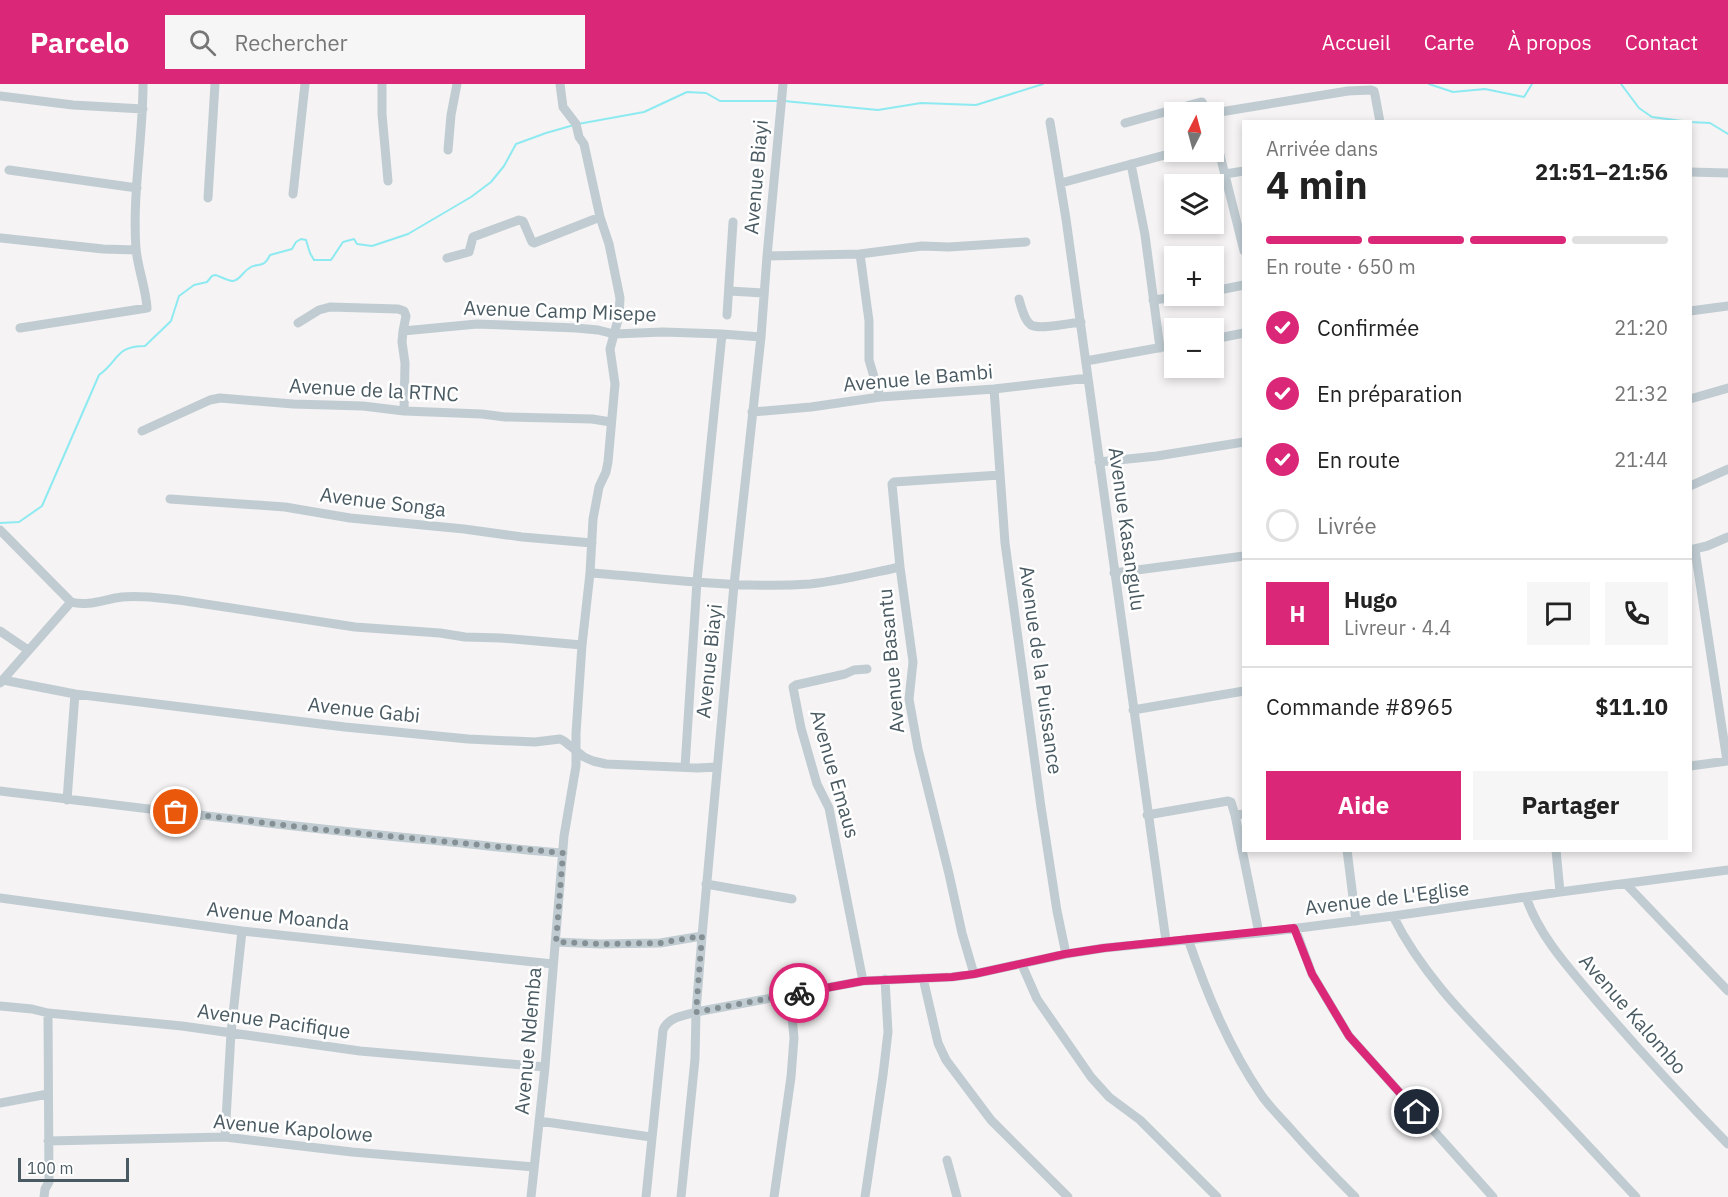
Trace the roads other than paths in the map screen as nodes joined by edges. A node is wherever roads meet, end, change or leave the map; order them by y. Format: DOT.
graph roads {
  1 [pos="143,84"];
  2 [pos="215,84"];
  3 [pos="305,84"];
  4 [pos="382,84"];
  5 [pos="457,84"];
  6 [pos="560,84"];
  7 [pos="783,84"];
  8 [pos="0,96"];
  9 [pos="143,109"];
  10 [pos="1224,111"];
  11 [pos="1164,112"];
  12 [pos="1380,120"];
  13 [pos="1050,122"];
  14 [pos="1125,123"];
  15 [pos="448,150"];
  16 [pos="1164,155"];
  17 [pos="1221,162"];
  18 [pos="1131,164"];
  19 [pos="9,170"];
  20 [pos="1242,171"];
  21 [pos="1692,172"];
  22 [pos="1728,173"];
  23 [pos="1225,174"];
  24 [pos="388,181"];
  25 [pos="1061,183"];
  26 [pos="137,188"];
  27 [pos="293,194"];
  28 [pos="208,198"];
  29 [pos="600,217"];
  30 [pos="733,222"];
  31 [pos="1,238"];
  32 [pos="1026,242"];
  33 [pos="1242,243"];
  34 [pos="136,250"];
  35 [pos="860,254"];
  36 [pos="766,256"];
  37 [pos="447,258"];
  38 [pos="1242,285"];
  39 [pos="1224,289"];
  40 [pos="729,291"];
  41 [pos="764,292"];
  42 [pos="1018,298"];
  43 [pos="1164,299"];
  44 [pos="1153,300"];
  45 [pos="1728,306"];
  46 [pos="1692,311"];
  47 [pos="727,315"];
  48 [pos="1081,322"];
  49 [pos="298,323"];
  50 [pos="20,327"];
  51 [pos="403,331"];
  52 [pos="1242,333"];
  53 [pos="614,334"];
  54 [pos="722,334"];
  55 [pos="761,337"];
  56 [pos="1224,337"];
  57 [pos="1164,347"];
  58 [pos="1160,348"];
  59 [pos="1086,361"];
  60 [pos="1088,378"];
  61 [pos="1728,388"];
  62 [pos="994,389"];
  63 [pos="880,397"];
  64 [pos="1692,398"];
  65 [pos="404,411"];
  66 [pos="752,412"];
  67 [pos="611,422"];
  68 [pos="142,431"];
  69 [pos="1242,442"];
  70 [pos="1099,462"];
  71 [pos="1728,469"];
  72 [pos="1000,475"];
  73 [pos="1692,485"];
  74 [pos="170,499"];
  75 [pos="0,531"];
  76 [pos="1728,537"];
  77 [pos="592,543"];
  78 [pos="1693,550"];
  79 [pos="1242,556"];
  80 [pos="900,567"];
  81 [pos="590,573"];
  82 [pos="1114,573"];
  83 [pos="697,581"];
  84 [pos="734,585"];
  85 [pos="71,602"];
  86 [pos="0,631"];
  87 [pos="582,645"];
  88 [pos="28,650"];
  89 [pos="867,669"];
  90 [pos="1,681"];
  91 [pos="1242,691"];
  92 [pos="75,694"];
  93 [pos="1133,710"];
  94 [pos="577,751"];
  95 [pos="1727,761"];
  96 [pos="1692,766"];
  97 [pos="685,767"];
  98 [pos="717,767"];
  99 [pos="0,791"];
  100 [pos="67,800"];
  101 [pos="1239,814"];
  102 [pos="1148,815"];
  103 [pos="1242,833"];
  104 [pos="1245,852"];
  105 [pos="1347,852"];
  106 [pos="1556,852"];
  107 [pos="563,853"];
  108 [pos="1728,870"];
  109 [pos="1626,884"];
  110 [pos="706,885"];
  111 [pos="1560,892"];
  112 [pos="1526,897"];
  113 [pos="0,898"];
  114 [pos="792,899"];
  115 [pos="1393,916"];
  116 [pos="1356,921"];
  117 [pos="1294,928"];
  118 [pos="242,931"];
  119 [pos="1258,933"];
  120 [pos="702,936"];
  121 [pos="1188,939"];
  122 [pos="1166,941"];
  123 [pos="556,942"];
  124 [pos="1065,954"];
  125 [pos="553,964"];
  126 [pos="1022,965"];
  127 [pos="974,974"];
  128 [pos="923,978"];
  129 [pos="885,979"];
  130 [pos="863,981"];
  131 [pos="1728,991"];
  132 [pos="790,994"];
  133 [pos="0,1006"];
  134 [pos="696,1012"];
  135 [pos="48,1013"];
  136 [pos="231,1033"];
  137 [pos="544,1067"];
  138 [pos="48,1094"];
  139 [pos="0,1103"];
  140 [pos="539,1121"];
  141 [pos="225,1137"];
  142 [pos="651,1137"];
  143 [pos="48,1141"];
  144 [pos="1728,1144"];
  145 [pos="947,1160"];
  146 [pos="534,1167"];
  147 [pos="44,1197"];
  148 [pos="531,1197"];
  149 [pos="646,1197"];
  150 [pos="681,1197"];
  151 [pos="774,1197"];
  152 [pos="865,1197"];
  153 [pos="957,1197"];
  154 [pos="1068,1197"];
  155 [pos="1217,1197"];
  156 [pos="1355,1197"];
  157 [pos="1493,1197"];
  158 [pos="1636,1197"];
  1 -- 9 [label="street"];
  2 -- 28 [label="street"];
  3 -- 27 [label="street"];
  4 -- 24 [label="street"];
  5 -- 15 [label="street"];
  6 -- 29 [label="street, Avenue Ndemba"];
  7 -- 36 [label="street, Avenue Biayi"];
  8 -- 9 [label="street"];
  9 -- 26 [label="street"];
  10 -- 12 [label="street"];
  11 -- 14 [label="street"];
  13 -- 25 [label="street, Avenue Kasangulu"];
  16 -- 18 [label="street"];
  17 -- 23 [label="street"];
  18 -- 25 [label="street"];
  18 -- 44 [label="street"];
  19 -- 26 [label="street"];
  20 -- 23 [label="street"];
  21 -- 22 [label="street"];
  23 -- 33 [label="street"];
  25 -- 48 [label="street, Avenue Kasangulu"];
  26 -- 34 [label="street"];
  29 -- 37 [label="street"];
  29 -- 53 [label="street, Avenue Ndemba"];
  30 -- 40 [label="street"];
  31 -- 34 [label="street"];
  32 -- 35 [label="street"];
  34 -- 50 [label="street"];
  35 -- 36 [label="street"];
  35 -- 63 [label="street"];
  36 -- 41 [label="street, Avenue Biayi"];
  38 -- 39 [label="street"];
  40 -- 41 [label="street"];
  40 -- 47 [label="street"];
  41 -- 55 [label="street, Avenue Biayi"];
  42 -- 48 [label="street"];
  43 -- 44 [label="street"];
  44 -- 58 [label="street"];
  45 -- 46 [label="street"];
  48 -- 59 [label="street, Avenue Kasangulu"];
  49 -- 51 [label="street"];
  51 -- 53 [label="street, Avenue Camp Misepe"];
  51 -- 65 [label="street"];
  52 -- 56 [label="street"];
  53 -- 54 [label="street, Avenue Camp Misepe"];
  53 -- 67 [label="street, Avenue Ndemba"];
  54 -- 55 [label="street, Avenue Camp Misepe"];
  54 -- 83 [label="street"];
  55 -- 66 [label="street, Avenue Biayi"];
  57 -- 58 [label="street"];
  58 -- 59 [label="street"];
  59 -- 60 [label="street, Avenue Kasangulu"];
  60 -- 62 [label="street, Avenue le Bambi"];
  60 -- 70 [label="street, Avenue Kasangulu"];
  61 -- 64 [label="street"];
  62 -- 63 [label="street, Avenue le Bambi"];
  62 -- 72 [label="street, Avenue de la Puissance"];
  63 -- 66 [label="street, Avenue le Bambi"];
  65 -- 67 [label="street, Avenue de la RTNC"];
  65 -- 68 [label="street, Avenue de la RTNC"];
  66 -- 84 [label="street, Avenue Biayi"];
  67 -- 77 [label="street, Avenue Ndemba"];
  69 -- 70 [label="street"];
  70 -- 82 [label="street, Avenue Kasangulu"];
  71 -- 73 [label="street"];
  72 -- 80 [label="street, Avenue Basantu"];
  72 -- 124 [label="street, Avenue de la Puissance"];
  74 -- 77 [label="street, Avenue Songa"];
  75 -- 85 [label="street"];
  76 -- 78 [label="street"];
  77 -- 81 [label="street, Avenue Ndemba"];
  78 -- 95 [label="street"];
  79 -- 82 [label="street"];
  80 -- 84 [label="street"];
  80 -- 127 [label="street, Avenue Basantu"];
  81 -- 83 [label="street"];
  81 -- 87 [label="street, Avenue Ndemba"];
  82 -- 93 [label="street, Avenue Kasangulu"];
  83 -- 84 [label="street"];
  83 -- 97 [label="street"];
  84 -- 98 [label="street, Avenue Biayi"];
  85 -- 87 [label="street"];
  85 -- 88 [label="street"];
  86 -- 88 [label="street"];
  87 -- 94 [label="street, Avenue Ndemba"];
  88 -- 90 [label="street"];
  89 -- 130 [label="street, Avenue Emaus"];
  90 -- 92 [label="street, Avenue Gabi"];
  91 -- 93 [label="street"];
  92 -- 94 [label="street, Avenue Gabi"];
  92 -- 100 [label="street"];
  93 -- 102 [label="street, Avenue Kasangulu"];
  94 -- 97 [label="street, Avenue Gabi"];
  94 -- 107 [label="street, Avenue Ndemba"];
  95 -- 96 [label="street"];
  97 -- 98 [label="street, Avenue Gabi"];
  98 -- 110 [label="street, Avenue Biayi"];
  99 -- 100 [label="street"];
  100 -- 107 [label="street"];
  101 -- 102 [label="street"];
  101 -- 103 [label="street"];
  102 -- 122 [label="street, Avenue Kasangulu"];
  104 -- 119 [label="street"];
  105 -- 116 [label="street"];
  106 -- 111 [label="street"];
  107 -- 123 [label="street, Avenue Ndemba"];
  108 -- 109 [label="street, Avenue de L'Eglise"];
  109 -- 111 [label="street, Avenue de L'Eglise"];
  109 -- 131 [label="street"];
  110 -- 114 [label="street"];
  110 -- 120 [label="street, Avenue Biayi"];
  111 -- 112 [label="street, Avenue de L'Eglise"];
  112 -- 115 [label="street, Avenue de L'Eglise"];
  112 -- 144 [label="street, Avenue Kalombo"];
  113 -- 118 [label="street, Avenue Moanda"];
  115 -- 116 [label="street, Avenue de L'Eglise"];
  115 -- 158 [label="street"];
  116 -- 117 [label="street, Avenue de L'Eglise"];
  117 -- 119 [label="street, Avenue de L'Eglise"];
  117 -- 157 [label="street"];
  118 -- 125 [label="street, Avenue Moanda"];
  118 -- 136 [label="street"];
  119 -- 121 [label="street, Avenue de L'Eglise"];
  120 -- 123 [label="street"];
  120 -- 134 [label="street, Avenue Biayi"];
  121 -- 122 [label="street, Avenue de L'Eglise"];
  121 -- 156 [label="street"];
  122 -- 124 [label="street, Avenue de L'Eglise"];
  123 -- 125 [label="street, Avenue Ndemba"];
  124 -- 126 [label="street, Avenue de L'Eglise"];
  125 -- 137 [label="street, Avenue Ndemba"];
  126 -- 127 [label="street, Avenue de L'Eglise"];
  126 -- 155 [label="street"];
  127 -- 128 [label="street, Avenue de L'Eglise"];
  128 -- 129 [label="street, Avenue de L'Eglise"];
  128 -- 154 [label="street"];
  129 -- 130 [label="street, Avenue de L'Eglise"];
  129 -- 152 [label="street"];
  130 -- 132 [label="street, Avenue de L'Eglise"];
  132 -- 134 [label="street, Avenue de L'Eglise"];
  132 -- 151 [label="street"];
  133 -- 135 [label="street, Avenue Pacifique"];
  134 -- 142 [label="street"];
  134 -- 150 [label="street, Avenue Biayi"];
  135 -- 136 [label="street, Avenue Pacifique"];
  135 -- 138 [label="street"];
  136 -- 137 [label="street, Avenue Pacifique"];
  136 -- 141 [label="street"];
  137 -- 140 [label="street, Avenue Ndemba"];
  138 -- 139 [label="street"];
  138 -- 143 [label="street"];
  140 -- 142 [label="street"];
  140 -- 146 [label="street, Avenue Ndemba"];
  141 -- 143 [label="street, Avenue Kapolowe"];
  141 -- 146 [label="street, Avenue Kapolowe"];
  142 -- 149 [label="street"];
  143 -- 147 [label="street"];
  145 -- 153 [label="street"];
  146 -- 148 [label="street, Avenue Ndemba"];
}
